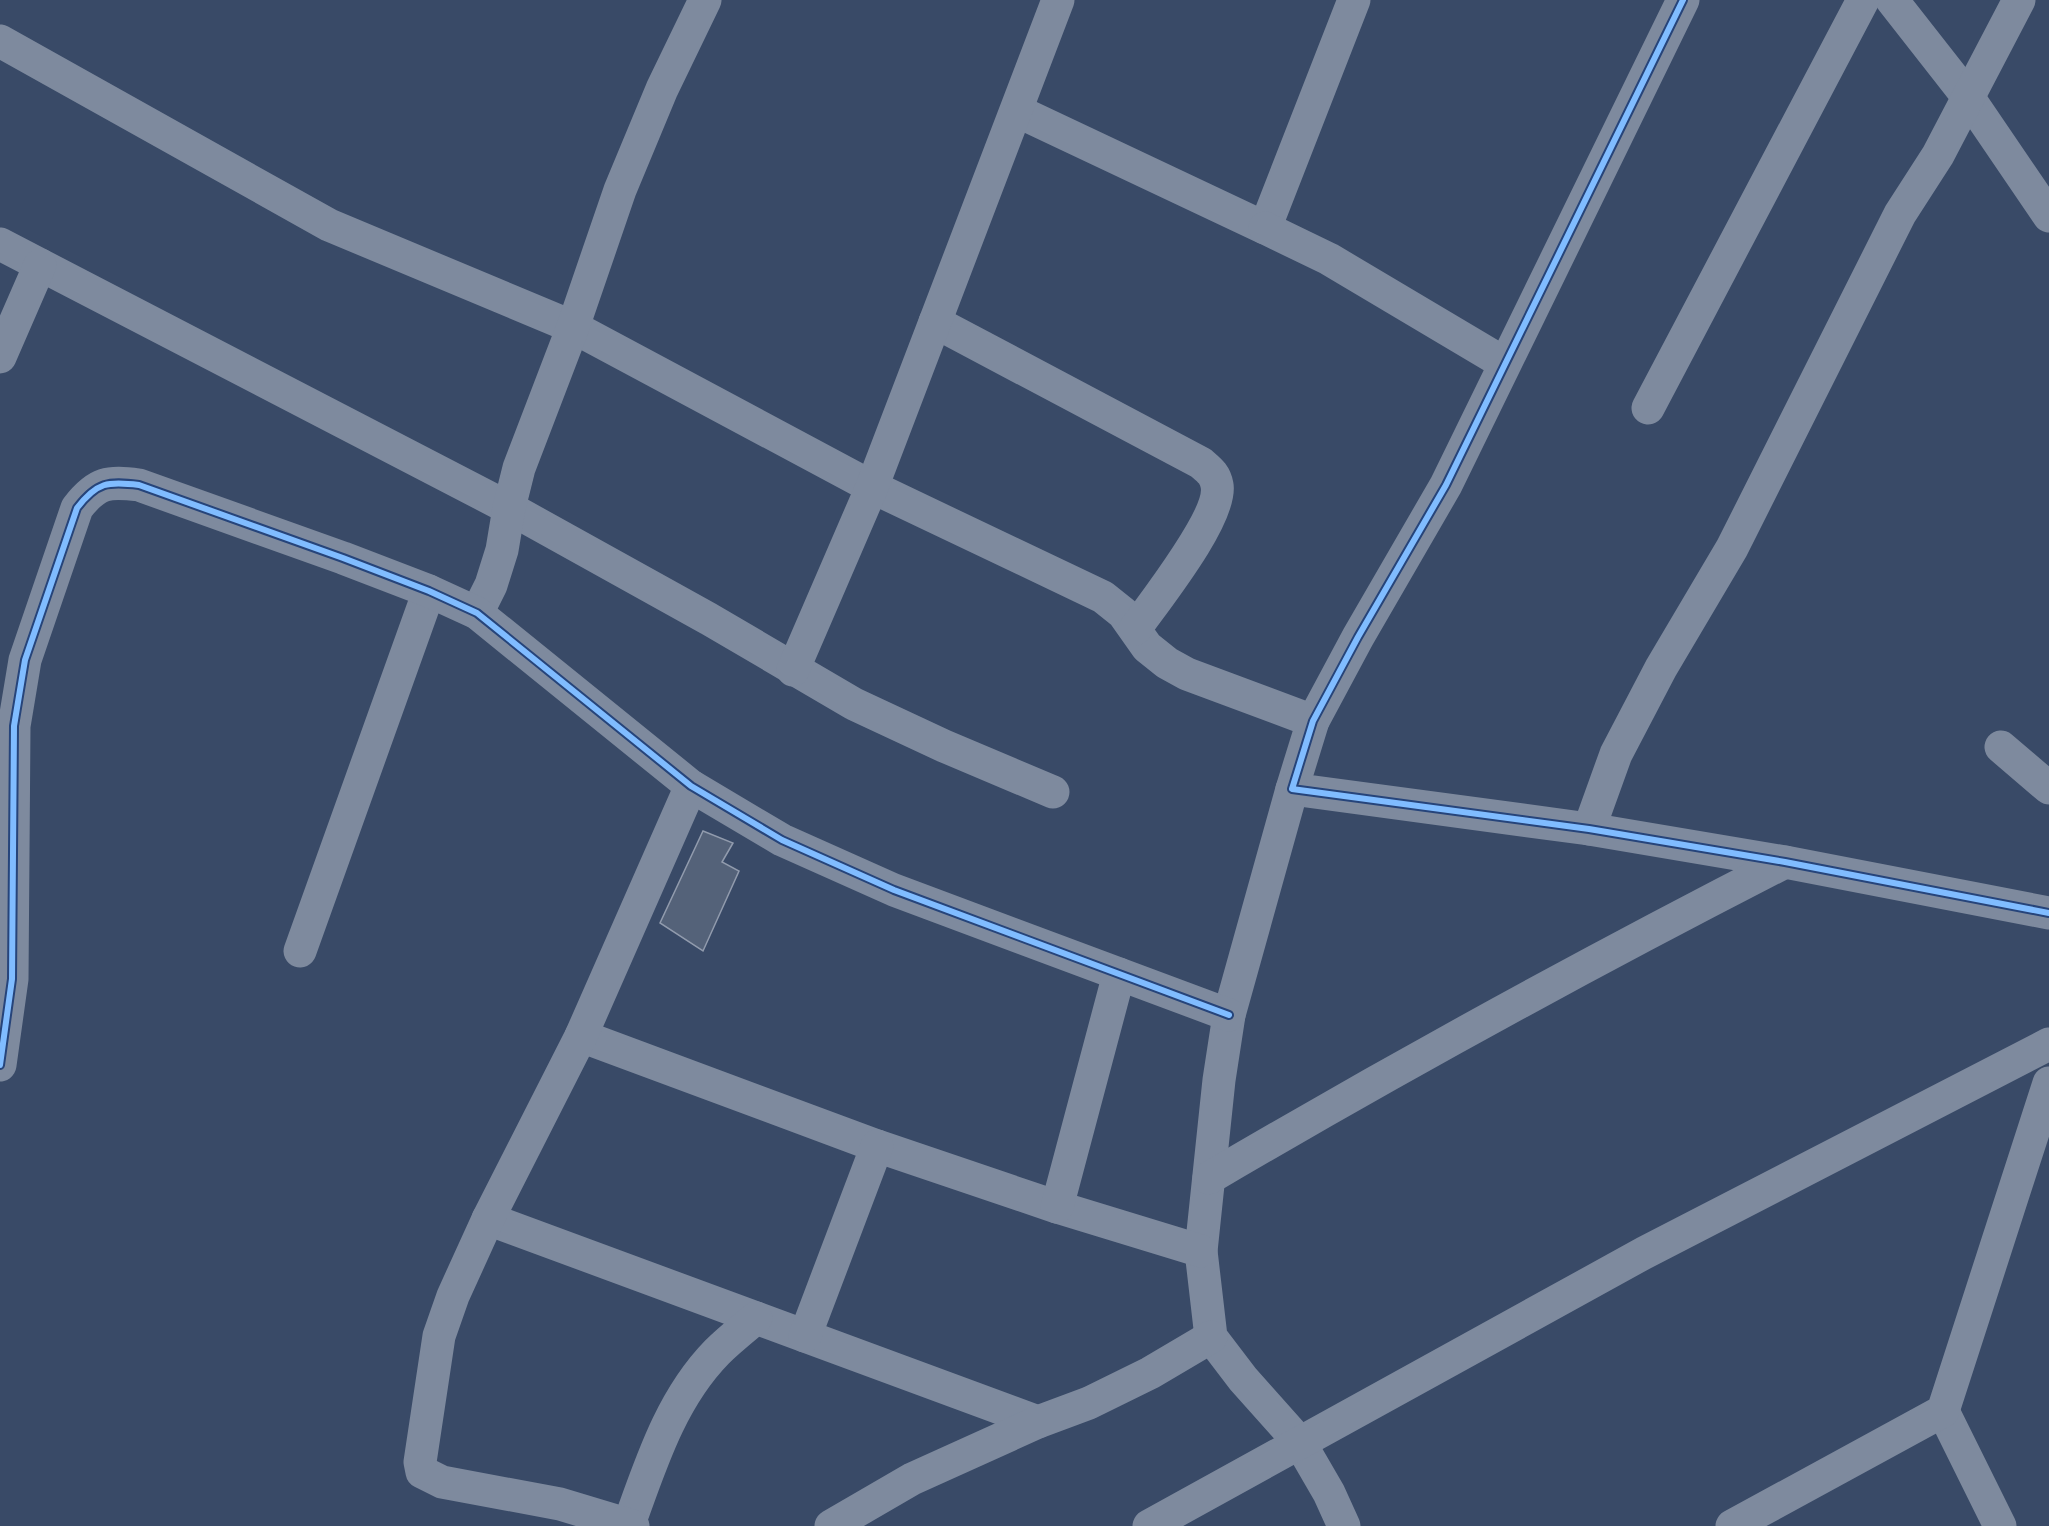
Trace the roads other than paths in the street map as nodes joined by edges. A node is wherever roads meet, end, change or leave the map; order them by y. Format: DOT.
graph roads {
  1 [pos="705,0"];
  2 [pos="1058,0"];
  3 [pos="1354,0"];
  4 [pos="1683,0"];
  5 [pos="1863,0"];
  6 [pos="1892,0"];
  7 [pos="2019,0"];
  8 [pos="0,41"];
  9 [pos="1968,97"];
  10 [pos="1017,111"];
  11 [pos="2049,216"];
  12 [pos="1265,228"];
  13 [pos="0,244"];
  14 [pos="40,265"];
  15 [pos="935,322"];
  16 [pos="573,327"];
  17 [pos="0,357"];
  18 [pos="1504,363"];
  19 [pos="1648,408"];
  20 [pos="872,487"];
  21 [pos="508,508"];
  22 [pos="429,591"];
  23 [pos="477,613"];
  24 [pos="1135,629"];
  25 [pos="793,670"];
  26 [pos="1313,721"];
  27 [pos="2001,747"];
  28 [pos="691,786"];
  29 [pos="2049,788"];
  30 [pos="1292,789"];
  31 [pos="1053,792"];
  32 [pos="1588,829"];
  33 [pos="1785,862"];
  34 [pos="2049,913"];
  35 [pos="300,951"];
  36 [pos="1119,974"];
  37 [pos="1229,1015"];
  38 [pos="581,1036"];
  39 [pos="2049,1044"];
  40 [pos="0,1065"];
  41 [pos="2049,1083"];
  42 [pos="877,1146"];
  43 [pos="1209,1179"];
  44 [pos="1057,1207"];
  45 [pos="488,1220"];
  46 [pos="1202,1251"];
  47 [pos="756,1318"];
  48 [pos="805,1336"];
  49 [pos="1212,1337"];
  50 [pos="1943,1411"];
  51 [pos="1038,1422"];
  52 [pos="1300,1443"];
  53 [pos="631,1525"];
  54 [pos="831,1526"];
  55 [pos="1149,1526"];
  56 [pos="1344,1526"];
  57 [pos="1732,1526"];
  58 [pos="2000,1526"];
  1 -- 16 [label="street"];
  2 -- 10 [label="street"];
  3 -- 12 [label="street"];
  4 -- 18 [label="street"];
  5 -- 19 [label="street"];
  6 -- 9 [label="street"];
  7 -- 9 [label="street"];
  8 -- 16 [label="street"];
  9 -- 11 [label="street"];
  9 -- 32 [label="street"];
  10 -- 12 [label="street"];
  10 -- 15 [label="street"];
  12 -- 18 [label="street"];
  13 -- 14 [label="street"];
  14 -- 17 [label="street"];
  14 -- 21 [label="street"];
  15 -- 20 [label="street"];
  15 -- 24 [label="street"];
  16 -- 20 [label="street"];
  16 -- 21 [label="street"];
  18 -- 26 [label="street"];
  20 -- 24 [label="street"];
  20 -- 25 [label="street"];
  21 -- 23 [label="street"];
  21 -- 25 [label="street"];
  22 -- 23 [label="street"];
  22 -- 35 [label="street"];
  22 -- 40 [label="street"];
  23 -- 28 [label="street"];
  24 -- 26 [label="street"];
  25 -- 31 [label="street"];
  26 -- 30 [label="street"];
  27 -- 29 [label="street"];
  28 -- 36 [label="street"];
  28 -- 38 [label="street"];
  30 -- 32 [label="street"];
  30 -- 37 [label="street"];
  32 -- 33 [label="street"];
  33 -- 34 [label="street"];
  33 -- 43 [label="street"];
  36 -- 37 [label="street"];
  36 -- 44 [label="street"];
  37 -- 43 [label="street"];
  38 -- 42 [label="street"];
  38 -- 45 [label="street"];
  39 -- 52 [label="street"];
  41 -- 50 [label="street"];
  42 -- 44 [label="street"];
  42 -- 48 [label="street"];
  43 -- 46 [label="street"];
  44 -- 46 [label="street"];
  45 -- 47 [label="street"];
  45 -- 53 [label="street"];
  46 -- 49 [label="street"];
  47 -- 48 [label="street"];
  47 -- 53 [label="street"];
  48 -- 51 [label="street"];
  49 -- 51 [label="street"];
  49 -- 52 [label="street"];
  50 -- 57 [label="street"];
  50 -- 58 [label="street"];
  51 -- 54 [label="street"];
  52 -- 55 [label="street"];
  52 -- 56 [label="street"];
}
